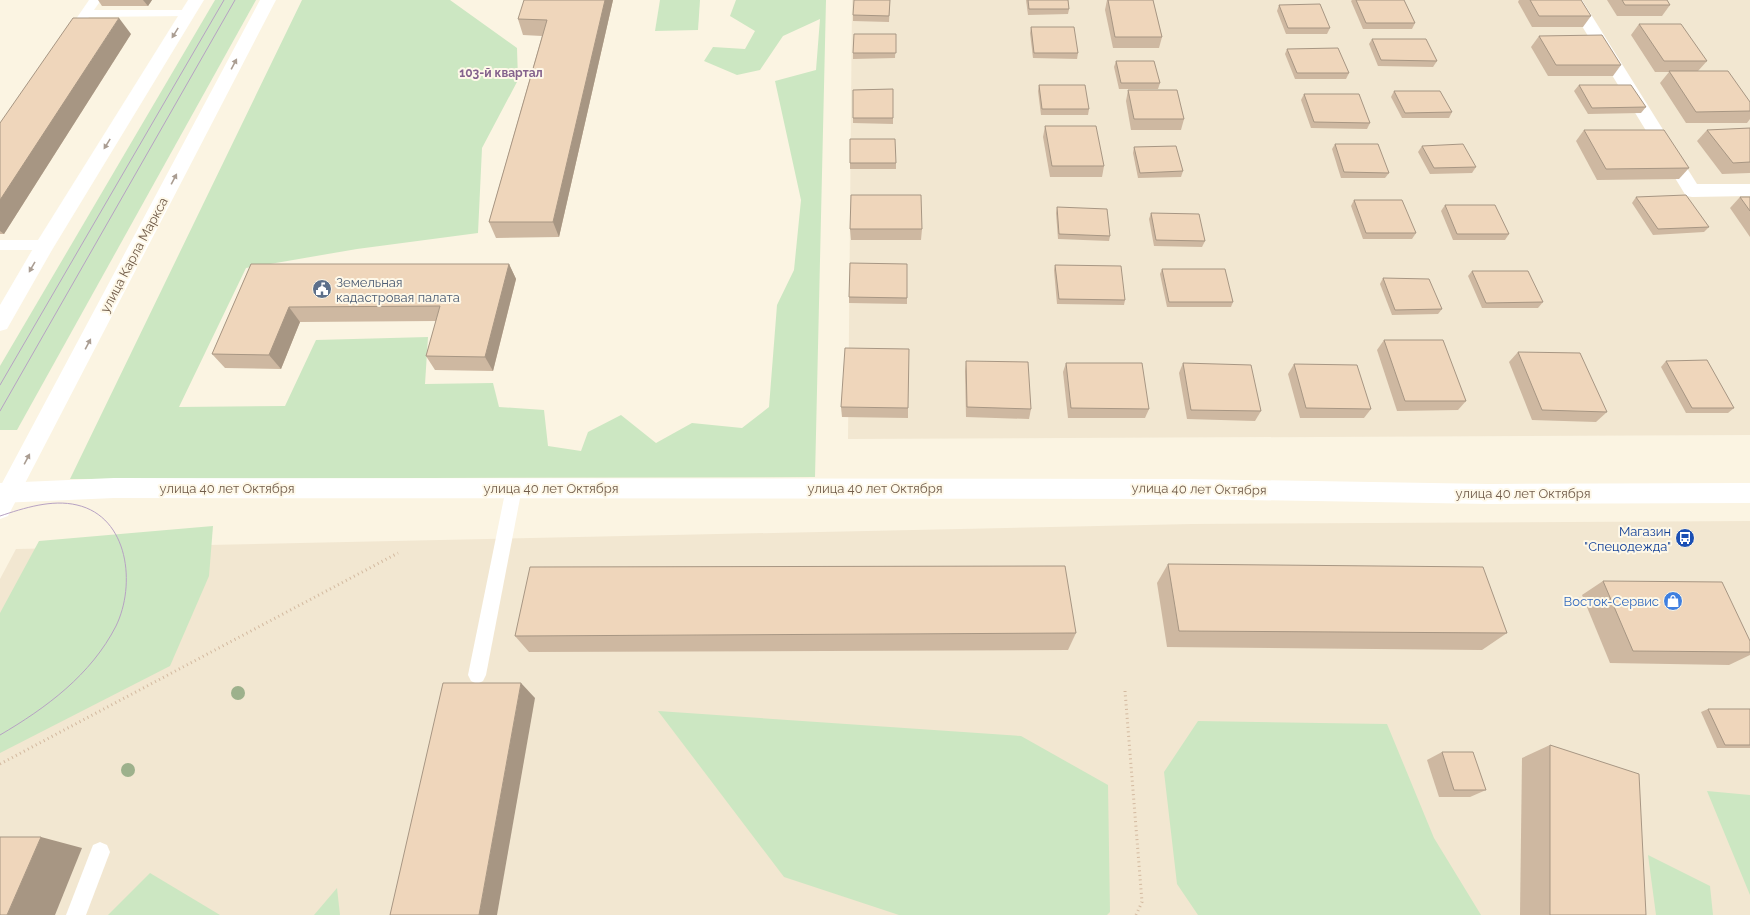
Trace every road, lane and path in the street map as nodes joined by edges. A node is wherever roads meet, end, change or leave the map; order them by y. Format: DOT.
graph roads {
  1 [pos="95,0"];
  2 [pos="268,0"];
  3 [pos="1574,0"];
  4 [pos="192,7"];
  5 [pos="86,14"];
  6 [pos="63,46"];
  7 [pos="1750,190"];
  8 [pos="0,245"];
  9 [pos="45,245"];
  10 [pos="0,323"];
  11 [pos="514,488"];
  12 [pos="1750,493"];
  13 [pos="3,498"];
  14 [pos="398,553"];
  15 [pos="477,675"];
  16 [pos="1125,691"];
  17 [pos="0,764"];
  18 [pos="100,852"];
  19 [pos="76,915"];
  20 [pos="1136,915"];
  1 -- 5 [label="lane"];
  13 -- 2 [label="street, улица Карла Маркса, one-way"];
  3 -- 7 [label="street"];
  4 -- 5 [label="lane"];
  4 -- 9 [label="street, one-way"];
  5 -- 6 [label="lane"];
  8 -- 9 [label="lane"];
  9 -- 10 [label="street, one-way"];
  11 -- 12 [label="street, улица 40 лет Октября"];
  11 -- 13 [label="street, улица 40 лет Октября"];
  11 -- 15 [label="lane"];
  14 -- 17 [label="path"];
  16 -- 20 [label="path"];
  18 -- 19 [label="lane"];
}
